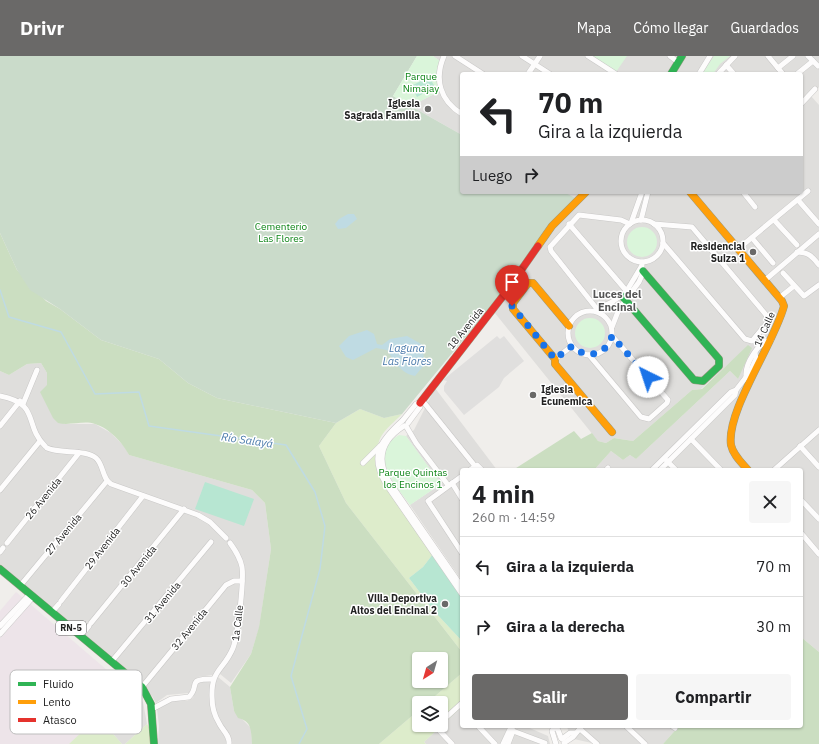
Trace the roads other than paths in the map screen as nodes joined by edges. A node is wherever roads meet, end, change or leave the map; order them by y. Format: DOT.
graph roads {
  1 [pos="444,56"];
  2 [pos="455,56"];
  3 [pos="522,56"];
  4 [pos="540,56"];
  5 [pos="588,56"];
  6 [pos="670,56"];
  7 [pos="710,56"];
  8 [pos="735,56"];
  9 [pos="768,56"];
  10 [pos="793,56"];
  11 [pos="808,56"];
  12 [pos="681,58"];
  13 [pos="813,60"];
  14 [pos="534,64"];
  15 [pos="726,65"];
  16 [pos="818,66"];
  17 [pos="778,68"];
  18 [pos="480,72"];
  19 [pos="529,72"];
  20 [pos="547,72"];
  21 [pos="613,72"];
  22 [pos="673,72"];
  23 [pos="700,72"];
  24 [pos="720,72"];
  25 [pos="732,72"];
  26 [pos="781,72"];
  27 [pos="799,72"];
  28 [pos="815,89"];
  29 [pos="803,102"];
  30 [pos="460,113"];
  31 [pos="808,191"];
  32 [pos="584,194"];
  33 [pos="641,194"];
  34 [pos="648,194"];
  35 [pos="693,194"];
  36 [pos="746,194"];
  37 [pos="798,200"];
  38 [pos="756,207"];
  39 [pos="641,220"];
  40 [pos="774,220"];
  41 [pos="630,223"];
  42 [pos="569,224"];
  43 [pos="654,224"];
  44 [pos="819,224"];
  45 [pos="819,234"];
  46 [pos="752,238"];
  47 [pos="663,243"];
  48 [pos="797,245"];
  49 [pos="738,249"];
  50 [pos="796,252"];
  51 [pos="773,263"];
  52 [pos="819,265"];
  53 [pos="642,267"];
  54 [pos="783,273"];
  55 [pos="764,281"];
  56 [pos="819,285"];
  57 [pos="794,286"];
  58 [pos="626,296"];
  59 [pos="779,298"];
  60 [pos="595,310"];
  61 [pos="569,326"];
  62 [pos="612,328"];
  63 [pos="612,336"];
  64 [pos="771,340"];
  65 [pos="572,346"];
  66 [pos="590,355"];
  67 [pos="555,359"];
  68 [pos="37,370"];
  69 [pos="0,396"];
  70 [pos="421,401"];
  71 [pos="21,403"];
  72 [pos="719,408"];
  73 [pos="405,423"];
  74 [pos="0,426"];
  75 [pos="819,430"];
  76 [pos="612,432"];
  77 [pos="691,439"];
  78 [pos="40,441"];
  79 [pos="380,446"];
  80 [pos="800,446"];
  81 [pos="79,453"];
  82 [pos="666,460"];
  83 [pos="364,463"];
  84 [pos="475,466"];
  85 [pos="819,467"];
  86 [pos="472,468"];
  87 [pos="481,468"];
  88 [pos="655,468"];
  89 [pos="661,468"];
  90 [pos="674,468"];
  91 [pos="719,468"];
  92 [pos="746,468"];
  93 [pos="776,468"];
  94 [pos="460,477"];
  95 [pos="107,481"];
  96 [pos="450,484"];
  97 [pos="0,490"];
  98 [pos="143,496"];
  99 [pos="460,496"];
  100 [pos="803,502"];
  101 [pos="184,509"];
  102 [pos="819,519"];
  103 [pos="803,535"];
  104 [pos="212,542"];
  105 [pos="7,543"];
  106 [pos="460,550"];
  107 [pos="819,554"];
  108 [pos="0,569"];
  109 [pos="242,581"];
  110 [pos="460,584"];
  111 [pos="20,586"];
  112 [pos="460,591"];
  113 [pos="29,598"];
  114 [pos="52,612"];
  115 [pos="0,626"];
  116 [pos="0,634"];
  117 [pos="81,636"];
  118 [pos="112,661"];
  119 [pos="122,670"];
  120 [pos="213,679"];
  121 [pos="142,687"];
  122 [pos="460,707"];
  123 [pos="152,709"];
  124 [pos="448,716"];
  125 [pos="480,728"];
  126 [pos="511,728"];
  127 [pos="554,728"];
  128 [pos="555,728"];
  129 [pos="580,728"];
  130 [pos="582,728"];
  131 [pos="628,728"];
  132 [pos="441,732"];
  133 [pos="563,741"];
  134 [pos="545,743"];
  135 [pos="556,743"];
  136 [pos="154,744"];
  137 [pos="229,744"];
  138 [pos="452,744"];
  139 [pos="495,744"];
  140 [pos="503,744"];
  141 [pos="508,744"];
  142 [pos="597,744"];
  143 [pos="645,744"];
  1 -- 30 [label="street"];
  2 -- 18 [label="street"];
  3 -- 14 [label="street"];
  4 -- 14 [label="street"];
  5 -- 21 [label="street"];
  6 -- 12 [label="street"];
  7 -- 23 [label="street"];
  8 -- 15 [label="street"];
  9 -- 17 [label="street"];
  10 -- 17 [label="street"];
  11 -- 13 [label="street"];
  12 -- 22 [label="street"];
  13 -- 16 [label="street"];
  13 -- 27 [label="street"];
  14 -- 19 [label="street"];
  14 -- 20 [label="street"];
  15 -- 24 [label="street"];
  15 -- 25 [label="street"];
  17 -- 26 [label="street"];
  28 -- 29 [label="street"];
  31 -- 37 [label="street"];
  32 -- 70 [label="street, 18 Avenida"];
  33 -- 41 [label="street"];
  34 -- 39 [label="street"];
  35 -- 49 [label="street"];
  36 -- 38 [label="street"];
  37 -- 40 [label="street"];
  37 -- 44 [label="street"];
  39 -- 41 [label="street"];
  39 -- 43 [label="street"];
  40 -- 46 [label="street"];
  40 -- 48 [label="street"];
  41 -- 42 [label="street"];
  41 -- 53 [label="street"];
  42 -- 58 [label="street"];
  42 -- 60 [label="street"];
  43 -- 47 [label="street"];
  43 -- 47 [label="street"];
  45 -- 50 [label="street"];
  46 -- 49 [label="street"];
  46 -- 51 [label="street"];
  47 -- 53 [label="street"];
  49 -- 55 [label="street"];
  50 -- 52 [label="street"];
  50 -- 55 [label="street"];
  53 -- 58 [label="street"];
  53 -- 58 [label="street"];
  54 -- 57 [label="street"];
  55 -- 59 [label="street"];
  56 -- 57 [label="street"];
  57 -- 59 [label="street"];
  58 -- 60 [label="street"];
  58 -- 62 [label="street"];
  59 -- 64 [label="street, 14 Calle"];
  60 -- 61 [label="street"];
  60 -- 62 [label="street"];
  61 -- 65 [label="street"];
  61 -- 67 [label="street"];
  62 -- 63 [label="street"];
  63 -- 66 [label="street"];
  63 -- 66 [label="street"];
  64 -- 72 [label="street"];
  64 -- 92 [label="street, 14 Calle"];
  65 -- 66 [label="street"];
  65 -- 67 [label="street"];
  67 -- 76 [label="street"];
  68 -- 71 [label="street"];
  69 -- 71 [label="street"];
  70 -- 73 [label="street, 18 Avenida"];
  70 -- 84 [label="street"];
  71 -- 74 [label="street"];
  71 -- 78 [label="street"];
  72 -- 77 [label="street"];
  72 -- 82 [label="street"];
  73 -- 79 [label="street, 18 Avenida"];
  73 -- 96 [label="street"];
  73 -- 110 [label="street, 18 Avenida"];
  75 -- 80 [label="street"];
  77 -- 82 [label="street"];
  77 -- 91 [label="street"];
  78 -- 81 [label="street"];
  78 -- 97 [label="street"];
  79 -- 83 [label="street, 18 Avenida"];
  79 -- 112 [label="street"];
  80 -- 85 [label="street"];
  80 -- 93 [label="street"];
  81 -- 95 [label="street"];
  81 -- 105 [label="street, 26 Avenida"];
  82 -- 88 [label="street"];
  82 -- 89 [label="street"];
  82 -- 90 [label="street"];
  84 -- 86 [label="street"];
  84 -- 87 [label="street"];
  94 -- 96 [label="street"];
  95 -- 98 [label="street, 1a Calle"];
  95 -- 111 [label="street, 27 Avenida"];
  96 -- 99 [label="street"];
  96 -- 106 [label="street"];
  98 -- 101 [label="street, 1a Calle"];
  98 -- 114 [label="street, 29 Avenida"];
  100 -- 102 [label="street"];
  101 -- 109 [label="street, 1a Calle"];
  101 -- 117 [label="street, 30 Avenida"];
  103 -- 107 [label="street"];
  104 -- 118 [label="street, 31 Avenida"];
  108 -- 111 [label="street, RN-5"];
  109 -- 120 [label="street, 1a Calle"];
  109 -- 121 [label="street, 32 Avenida"];
  111 -- 113 [label="street, RN-5"];
  113 -- 114 [label="street, RN-5"];
  113 -- 115 [label="street"];
  113 -- 116 [label="street"];
  114 -- 117 [label="street, RN-5"];
  117 -- 118 [label="street, RN-5"];
  118 -- 119 [label="street, RN-5"];
  120 -- 123 [label="street"];
  120 -- 137 [label="street"];
  121 -- 123 [label="street, RN-5"];
  122 -- 124 [label="street"];
  123 -- 136 [label="street, RN-5"];
  125 -- 139 [label="street"];
  126 -- 134 [label="street"];
  126 -- 140 [label="street"];
  126 -- 141 [label="street"];
  127 -- 135 [label="street"];
  128 -- 133 [label="street"];
  129 -- 133 [label="street"];
  130 -- 142 [label="street"];
  131 -- 143 [label="street"];
  132 -- 138 [label="street"];
  133 -- 135 [label="street"];
}
